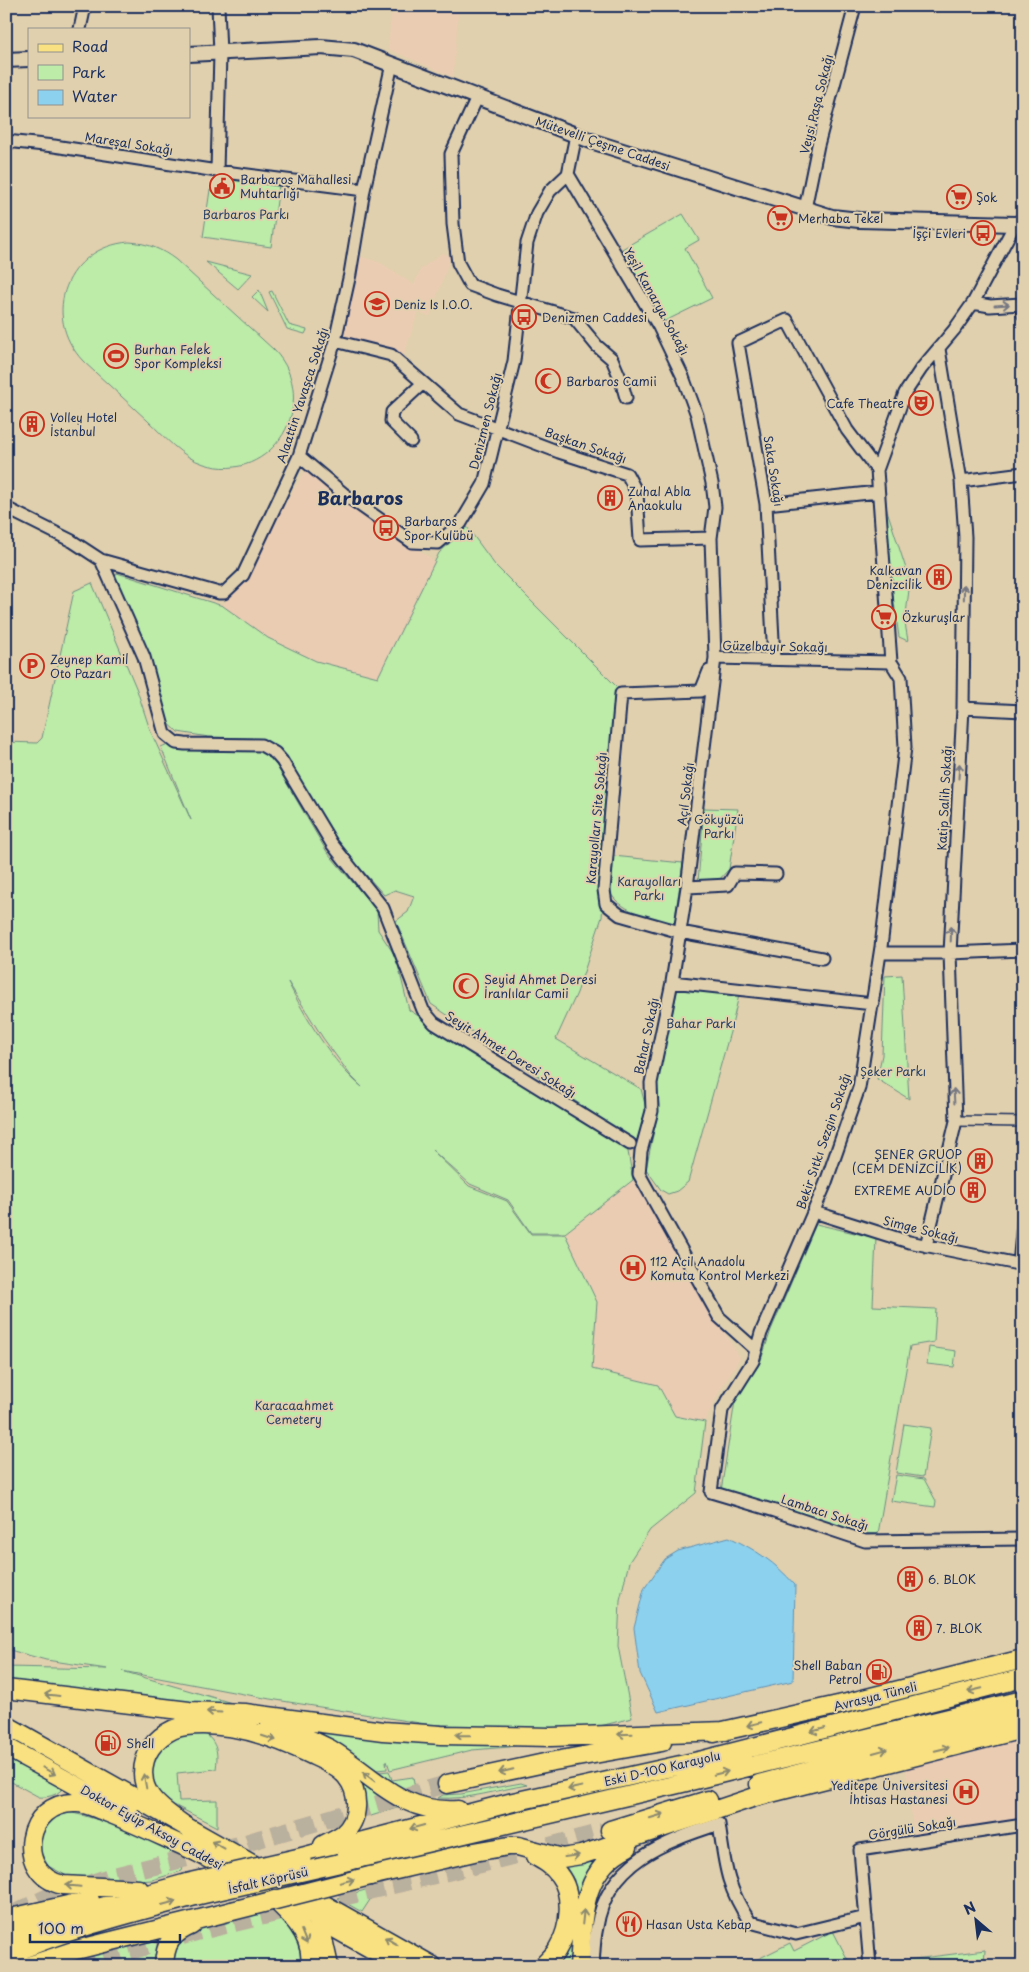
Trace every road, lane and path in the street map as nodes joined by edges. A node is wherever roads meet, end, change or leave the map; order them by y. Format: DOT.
graph roads {
  1 [pos="85,6"];
  2 [pos="218,6"];
  3 [pos="855,6"];
  4 [pos="80,28"];
  5 [pos="220,53"];
  6 [pos="190,54"];
  7 [pos="28,59"];
  8 [pos="6,60"];
  9 [pos="392,64"];
  10 [pos="477,98"];
  11 [pos="576,135"];
  12 [pos="6,142"];
  13 [pos="217,171"];
  14 [pos="568,174"];
  15 [pos="364,190"];
  16 [pos="805,209"];
  17 [pos="1019,223"];
  18 [pos="520,300"];
  19 [pos="973,303"];
  20 [pos="1023,314"];
  21 [pos="335,342"];
  22 [pos="939,349"];
  23 [pos="423,383"];
  24 [pos="626,398"];
  25 [pos="498,428"];
  26 [pos="412,441"];
  27 [pos="299,456"];
  28 [pos="877,470"];
  29 [pos="1023,473"];
  30 [pos="961,481"];
  31 [pos="878,492"];
  32 [pos="766,504"];
  33 [pos="6,508"];
  34 [pos="711,538"];
  35 [pos="101,560"];
  36 [pos="715,658"];
  37 [pos="774,659"];
  38 [pos="891,662"];
  39 [pos="621,694"];
  40 [pos="963,708"];
  41 [pos="1023,711"];
  42 [pos="776,874"];
  43 [pos="687,887"];
  44 [pos="680,932"];
  45 [pos="1023,950"];
  46 [pos="880,953"];
  47 [pos="950,953"];
  48 [pos="822,958"];
  49 [pos="672,982"];
  50 [pos="873,1004"];
  51 [pos="956,1121"];
  52 [pos="1023,1122"];
  53 [pos="630,1144"];
  54 [pos="814,1212"];
  55 [pos="1023,1223"];
  56 [pos="926,1246"];
  57 [pos="1021,1264"];
  58 [pos="756,1350"];
  59 [pos="711,1492"];
  60 [pos="1023,1539"];
  61 [pos="1023,1658"];
  62 [pos="1023,1678"];
  63 [pos="6,1689"];
  64 [pos="1023,1700"];
  65 [pos="245,1713"];
  66 [pos="1023,1714"];
  67 [pos="6,1726"];
  68 [pos="1023,1729"];
  69 [pos="726,1731"];
  70 [pos="6,1747"];
  71 [pos="447,1784"];
  72 [pos="674,1785"];
  73 [pos="513,1802"];
  74 [pos="676,1823"];
  75 [pos="1023,1825"];
  76 [pos="188,1828"];
  77 [pos="610,1830"];
  78 [pos="500,1848"];
  79 [pos="197,1852"];
  80 [pos="302,1856"];
  81 [pos="340,1863"];
  82 [pos="370,1876"];
  83 [pos="263,1888"];
  84 [pos="139,1889"];
  85 [pos="191,1890"];
  86 [pos="232,1911"];
  87 [pos="315,1917"];
  88 [pos="866,1917"];
  89 [pos="6,1919"];
  90 [pos="6,1940"];
  91 [pos="6,1956"];
  92 [pos="28,1966"];
  93 [pos="164,1966"];
  94 [pos="310,1966"];
  95 [pos="329,1966"];
  96 [pos="401,1966"];
  97 [pos="433,1966"];
  98 [pos="543,1966"];
  99 [pos="579,1966"];
  100 [pos="593,1966"];
  101 [pos="870,1966"];
  1 -- 4 [label="street"];
  2 -- 5 [label="street"];
  3 -- 16 [label="street, Veysi Paşa Sokağı"];
  5 -- 6 [label="street, Mütevelli Çeşme Caddesi"];
  5 -- 9 [label="street, Mütevelli Çeşme Caddesi"];
  5 -- 13 [label="street"];
  7 -- 8 [label="street"];
  9 -- 10 [label="street, Mütevelli Çeşme Caddesi"];
  9 -- 15 [label="street, Alaattin Yavaşca Sokağı"];
  10 -- 11 [label="street, Mütevelli Çeşme Caddesi"];
  10 -- 18 [label="street"];
  11 -- 14 [label="street"];
  11 -- 16 [label="street, Mütevelli Çeşme Caddesi"];
  12 -- 13 [label="street, Mareşal Sokağı"];
  13 -- 15 [label="street, Mareşal Sokağı"];
  14 -- 18 [label="street, Denizmen Sokağı"];
  14 -- 34 [label="street, Yeşil Kanarya Sokağı"];
  15 -- 21 [label="street, Alaattin Yavaşca Sokağı"];
  16 -- 17 [label="street, Mütevelli Çeşme Caddesi"];
  17 -- 19 [label="street"];
  18 -- 24 [label="street"];
  18 -- 25 [label="street, Denizmen Sokağı"];
  19 -- 20 [label="street, one-way"];
  19 -- 22 [label="street"];
  21 -- 23 [label="street, Başkan Sokağı"];
  21 -- 27 [label="street, Alaattin Yavaşca Sokağı"];
  22 -- 28 [label="street"];
  22 -- 30 [label="street, Katip Salih Sokağı"];
  23 -- 25 [label="street, Başkan Sokağı"];
  23 -- 26 [label="street"];
  25 -- 27 [label="street, Denizmen Sokağı"];
  25 -- 34 [label="street, Başkan Sokağı"];
  27 -- 35 [label="street, Alaattin Yavaşca Sokağı"];
  28 -- 31 [label="street"];
  28 -- 32 [label="street, Saka Sokağı"];
  29 -- 30 [label="street"];
  40 -- 30 [label="street, Katip Salih Sokağı, one-way"];
  31 -- 32 [label="street"];
  31 -- 38 [label="street"];
  32 -- 37 [label="street, Saka Sokağı"];
  33 -- 35 [label="street"];
  34 -- 36 [label="street"];
  35 -- 53 [label="street, Seyit Ahmet Deresi Sokağı"];
  36 -- 37 [label="street, Güzelbayır Sokağı"];
  36 -- 39 [label="street, Güzelbayır Sokağı"];
  36 -- 43 [label="street, Açıl Sokağı"];
  37 -- 38 [label="street, Güzelbayır Sokağı"];
  38 -- 46 [label="street, Bekir Sıtkı Sezgin Sokağı"];
  39 -- 44 [label="street, Karayolları Site Sokağı"];
  40 -- 41 [label="street"];
  47 -- 40 [label="street, Katip Salih Sokağı, one-way"];
  42 -- 43 [label="street"];
  43 -- 44 [label="street, Açıl Sokağı"];
  44 -- 48 [label="street"];
  44 -- 49 [label="street"];
  45 -- 47 [label="street"];
  46 -- 47 [label="street"];
  46 -- 50 [label="street, Bekir Sıtkı Sezgin Sokağı"];
  51 -- 47 [label="street, Katip Salih Sokağı, one-way"];
  49 -- 50 [label="street"];
  49 -- 58 [label="street, Bahar Sokağı"];
  50 -- 54 [label="street, Bekir Sıtkı Sezgin Sokağı"];
  51 -- 52 [label="street"];
  51 -- 56 [label="street, Katip Salih Sokağı"];
  54 -- 56 [label="street, Simge Sokağı"];
  54 -- 58 [label="street, Bekir Sıtkı Sezgin Sokağı"];
  55 -- 57 [label="street"];
  56 -- 57 [label="street, Simge Sokağı"];
  58 -- 59 [label="street, Bekir Sıtkı Sezgin Sokağı"];
  59 -- 60 [label="street, Lambacı Sokağı"];
  61 -- 69 [label="main road, Avrasya Tüneli, one-way"];
  62 -- 73 [label="main road, Eski D-100 Karayolu, one-way"];
  65 -- 63 [label="main road, one-way"];
  72 -- 64 [label="main road, Eski D-100 Karayolu, one-way"];
  69 -- 65 [label="main road, one-way"];
  73 -- 65 [label="main road, one-way"];
  77 -- 66 [label="main road, one-way"];
  67 -- 76 [label="main road, Doktor Eyüp Aksoy Caddesi"];
  74 -- 68 [label="main road, one-way"];
  69 -- 71 [label="main road, one-way"];
  70 -- 79 [label="main road, Doktor Eyüp Aksoy Caddesi, one-way"];
  72 -- 81 [label="main road, Eski D-100 Karayolu"];
  72 -- 82 [label="main road"];
  73 -- 80 [label="main road, Eski D-100 Karayolu, one-way"];
  78 -- 74 [label="main road, one-way"];
  99 -- 74 [label="main road, one-way"];
  75 -- 88 [label="street, Görgülü Sokağı"];
  76 -- 80 [label="main road, one-way"];
  97 -- 76 [label="main road, one-way"];
  78 -- 82 [label="main road"];
  78 -- 98 [label="main road"];
  79 -- 83 [label="main road, Doktor Eyüp Aksoy Caddesi"];
  84 -- 79 [label="main road, one-way"];
  80 -- 85 [label="main road, İsfalt Köprüsü, bridge"];
  81 -- 85 [label="main road, İsfalt Köprüsü, bridge"];
  86 -- 82 [label="main road, one-way, bridge"];
  83 -- 87 [label="main road, Doktor Eyüp Aksoy Caddesi"];
  83 -- 94 [label="main road, one-way"];
  84 -- 85 [label="main road"];
  84 -- 89 [label="main road"];
  85 -- 90 [label="main road"];
  91 -- 85 [label="main road, one-way"];
  86 -- 92 [label="main road"];
  86 -- 93 [label="main road"];
  87 -- 95 [label="main road"];
  87 -- 96 [label="main road, Doktor Eyüp Aksoy Caddesi"];
  88 -- 100 [label="street"];
  88 -- 101 [label="street, Görgülü Sokağı"];
}
